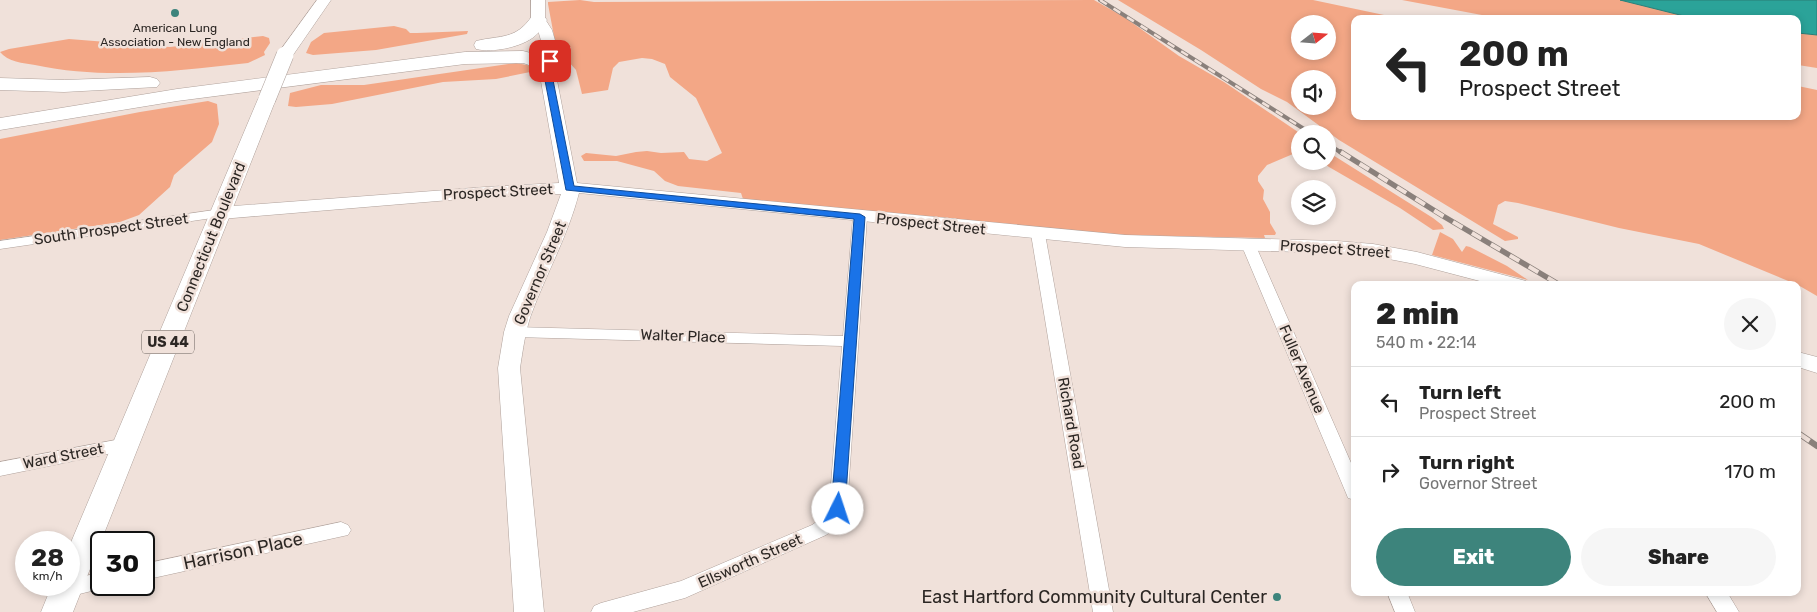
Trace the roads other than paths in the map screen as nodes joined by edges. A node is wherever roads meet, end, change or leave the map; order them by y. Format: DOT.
graph roads {
  1 [pos="308,0"];
  2 [pos="324,0"];
  3 [pos="538,0"];
  4 [pos="542,24"];
  5 [pos="497,43"];
  6 [pos="524,44"];
  7 [pos="285,55"];
  8 [pos="465,58"];
  9 [pos="548,62"];
  10 [pos="0,72"];
  11 [pos="216,77"];
  12 [pos="172,81"];
  13 [pos="0,84"];
  14 [pos="0,106"];
  15 [pos="103,106"];
  16 [pos="0,124"];
  17 [pos="0,130"];
  18 [pos="569,188"];
  19 [pos="221,213"];
  20 [pos="860,217"];
  21 [pos="1038,234"];
  22 [pos="0,244"];
  23 [pos="1248,244"];
  24 [pos="1492,281"];
  25 [pos="515,332"];
  26 [pos="850,341"];
  27 [pos="1801,361"];
  28 [pos="1817,365"];
  29 [pos="126,444"];
  30 [pos="1348,459"];
  31 [pos="0,469"];
  32 [pos="1351,474"];
  33 [pos="341,530"];
  34 [pos="80,557"];
  35 [pos="155,570"];
  36 [pos="1399,596"];
  37 [pos="1718,596"];
  38 [pos="529,612"];
  39 [pos="601,612"];
  40 [pos="1103,612"];
  41 [pos="1405,612"];
  42 [pos="1729,612"];
  1 -- 7 [label="main road, Connecticut Boulevard / US 44"];
  2 -- 7 [label="main road, Connecticut Boulevard / US 44"];
  3 -- 4 [label="main road, Governor Street"];
  4 -- 5 [label="highway"];
  4 -- 6 [label="highway"];
  4 -- 9 [label="main road, Governor Street"];
  5 -- 6 [label="highway"];
  5 -- 11 [label="highway"];
  6 -- 8 [label="highway"];
  6 -- 9 [label="highway"];
  7 -- 19 [label="main road, Connecticut Boulevard / US 44, bridge"];
  8 -- 9 [label="highway"];
  8 -- 15 [label="highway"];
  9 -- 18 [label="main road, Governor Street"];
  10 -- 12 [label="highway"];
  11 -- 12 [label="highway"];
  11 -- 14 [label="highway"];
  12 -- 13 [label="highway"];
  15 -- 16 [label="highway"];
  15 -- 17 [label="highway"];
  18 -- 19 [label="main road, Prospect Street"];
  18 -- 20 [label="main road, Prospect Street"];
  18 -- 25 [label="main road, Governor Street"];
  19 -- 22 [label="street, South Prospect Street"];
  19 -- 29 [label="main road, Connecticut Boulevard / US 44"];
  20 -- 21 [label="main road, Prospect Street"];
  20 -- 26 [label="street, Ellsworth Street"];
  21 -- 23 [label="main road, Prospect Street"];
  21 -- 40 [label="street, Richard Road"];
  23 -- 24 [label="main road, Prospect Street"];
  23 -- 30 [label="street, Fuller Avenue"];
  25 -- 26 [label="street, Walter Place"];
  25 -- 38 [label="main road, Governor Street"];
  26 -- 39 [label="street, Ellsworth Street"];
  27 -- 28 [label="main road"];
  29 -- 31 [label="street, Ward Street"];
  29 -- 34 [label="main road, Connecticut Boulevard / US 44"];
  30 -- 32 [label="street, Fuller Avenue"];
  33 -- 35 [label="street, Harrison Place"];
  36 -- 41 [label="street"];
  37 -- 42 [label="street"];
}
